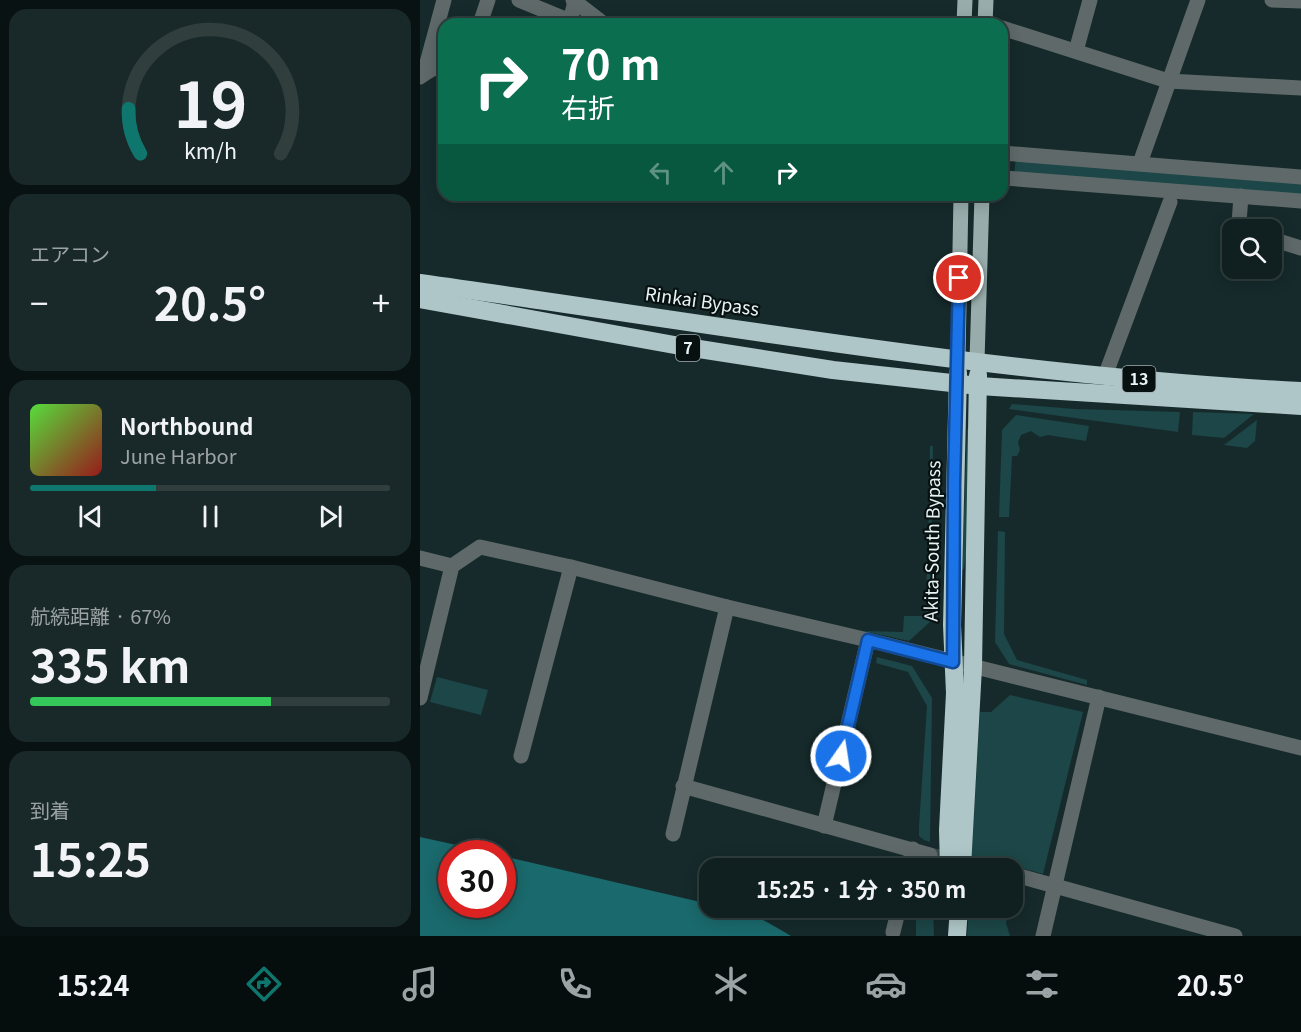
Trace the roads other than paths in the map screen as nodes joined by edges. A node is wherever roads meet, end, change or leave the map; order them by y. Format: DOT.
graph roads {
  1 [pos="444,0"];
  2 [pos="488,0"];
  3 [pos="519,0"];
  4 [pos="965,0"];
  5 [pos="986,0"];
  6 [pos="1090,0"];
  7 [pos="1198,0"];
  8 [pos="1272,0"];
  9 [pos="574,1"];
  10 [pos="1301,1"];
  11 [pos="439,18"];
  12 [pos="482,18"];
  13 [pos="563,18"];
  14 [pos="571,18"];
  15 [pos="596,18"];
  16 [pos="964,18"];
  17 [pos="986,18"];
  18 [pos="438,21"];
  19 [pos="1008,30"];
  20 [pos="1076,51"];
  21 [pos="438,67"];
  22 [pos="422,76"];
  23 [pos="1168,81"];
  24 [pos="1301,88"];
  25 [pos="1008,153"];
  26 [pos="1140,163"];
  27 [pos="1301,177"];
  28 [pos="1008,178"];
  29 [pos="1241,196"];
  30 [pos="961,201"];
  31 [pos="982,201"];
  32 [pos="1301,201"];
  33 [pos="1170,202"];
  34 [pos="1239,219"];
  35 [pos="1282,242"];
  36 [pos="1301,248"];
  37 [pos="420,283"];
  38 [pos="420,300"];
  39 [pos="958,358"];
  40 [pos="978,361"];
  41 [pos="1105,376"];
  42 [pos="958,384"];
  43 [pos="979,386"];
  44 [pos="1301,391"];
  45 [pos="1301,406"];
  46 [pos="420,558"];
  47 [pos="452,566"];
  48 [pos="571,567"];
  49 [pos="726,607"];
  50 [pos="868,640"];
  51 [pos="953,662"];
  52 [pos="973,667"];
  53 [pos="420,698"];
  54 [pos="1099,698"];
  55 [pos="1301,748"];
  56 [pos="521,756"];
  57 [pos="683,786"];
  58 [pos="824,826"];
  59 [pos="672,834"];
  60 [pos="913,849"];
  61 [pos="930,855"];
  62 [pos="911,858"];
  63 [pos="948,858"];
  64 [pos="963,858"];
  65 [pos="1023,877"];
  66 [pos="1054,886"];
  67 [pos="896,918"];
  68 [pos="950,918"];
  69 [pos="958,918"];
  70 [pos="893,932"];
  71 [pos="951,936"];
  72 [pos="957,936"];
  73 [pos="1042,936"];
  74 [pos="1234,936"];
  1 -- 11 [label="street"];
  2 -- 12 [label="street"];
  3 -- 13 [label="street"];
  4 -- 16 [label="main road"];
  5 -- 17 [label="main road"];
  6 -- 20 [label="street"];
  7 -- 23 [label="street"];
  8 -- 10 [label="street"];
  9 -- 14 [label="street"];
  9 -- 15 [label="street"];
  18 -- 22 [label="street"];
  19 -- 20 [label="street"];
  20 -- 23 [label="street"];
  21 -- 22 [label="street"];
  23 -- 24 [label="street"];
  23 -- 26 [label="street"];
  25 -- 26 [label="street"];
  26 -- 27 [label="street"];
  28 -- 29 [label="street"];
  29 -- 32 [label="street"];
  29 -- 34 [label="street"];
  30 -- 39 [label="main road"];
  31 -- 40 [label="main road"];
  33 -- 41 [label="street"];
  35 -- 36 [label="street"];
  37 -- 39 [label="highway, Rinkai Bypass / 7"];
  38 -- 42 [label="highway, 7"];
  39 -- 40 [label="highway, Rinkai Bypass / 13"];
  39 -- 42 [label="highway, Akita-South Bypass"];
  40 -- 41 [label="highway, 13"];
  40 -- 43 [label="highway"];
  41 -- 44 [label="highway, 13"];
  42 -- 43 [label="highway, 13"];
  42 -- 51 [label="highway, Akita-South Bypass"];
  43 -- 45 [label="highway, 13"];
  43 -- 52 [label="highway"];
  46 -- 47 [label="street"];
  47 -- 48 [label="street"];
  47 -- 53 [label="street"];
  48 -- 49 [label="street"];
  48 -- 56 [label="street"];
  49 -- 50 [label="street"];
  49 -- 57 [label="street"];
  50 -- 51 [label="street"];
  50 -- 58 [label="street"];
  51 -- 52 [label="street"];
  51 -- 63 [label="highway, Akita-South Bypass"];
  52 -- 54 [label="street"];
  52 -- 64 [label="highway"];
  54 -- 55 [label="street"];
  54 -- 66 [label="street"];
  57 -- 58 [label="street"];
  57 -- 59 [label="street"];
  58 -- 60 [label="street"];
  60 -- 61 [label="street"];
  60 -- 62 [label="street"];
  65 -- 66 [label="street"];
  66 -- 73 [label="street"];
  66 -- 74 [label="street"];
  67 -- 70 [label="street"];
  68 -- 71 [label="highway"];
  69 -- 72 [label="highway"];
}
